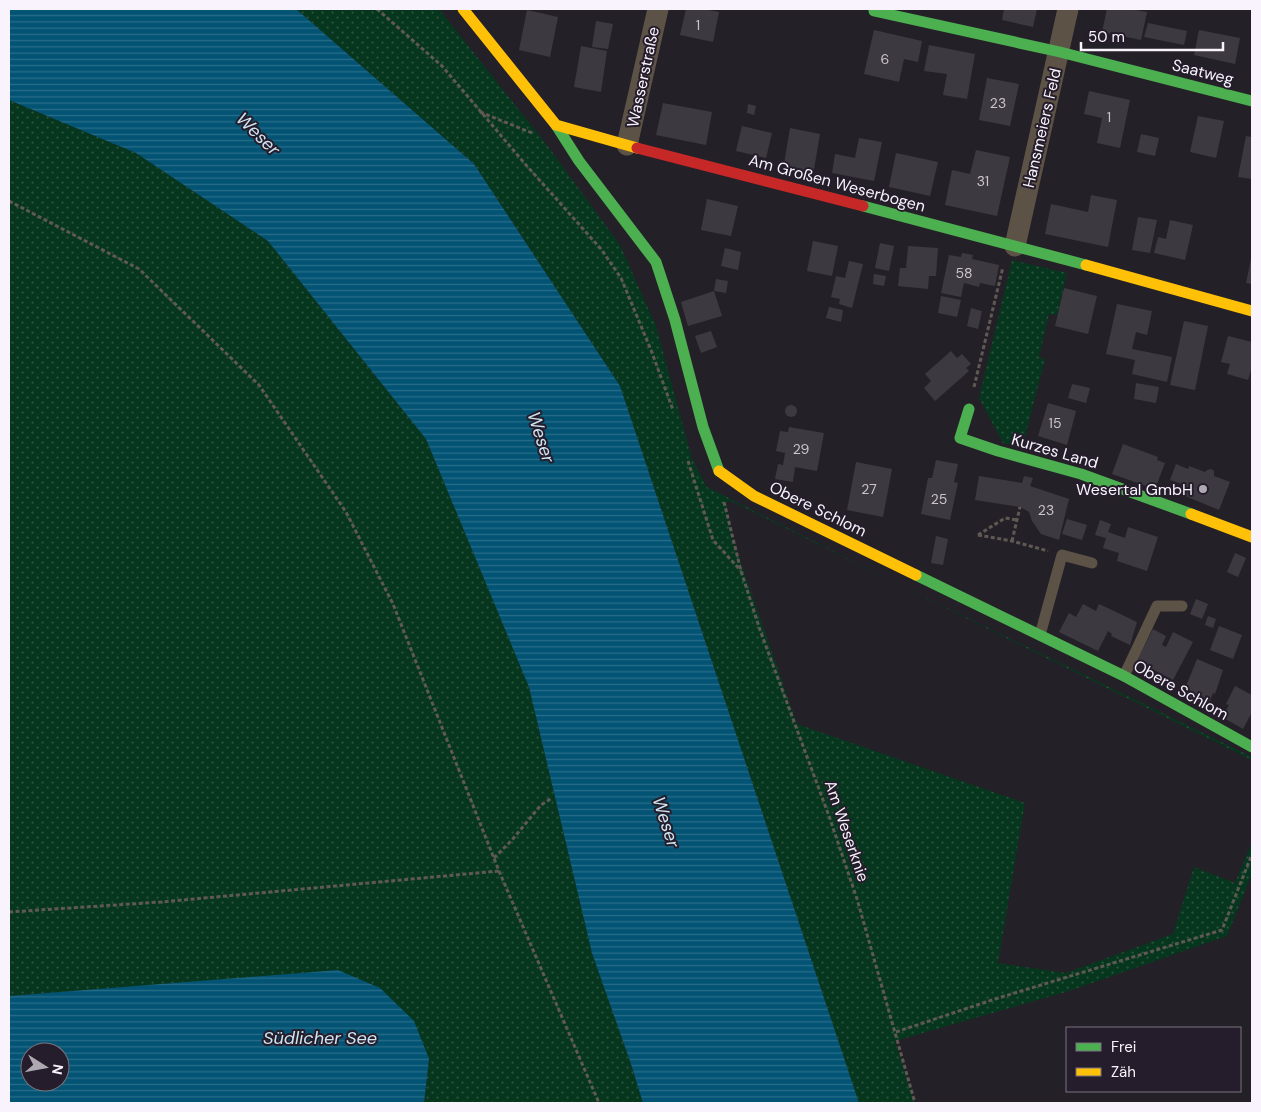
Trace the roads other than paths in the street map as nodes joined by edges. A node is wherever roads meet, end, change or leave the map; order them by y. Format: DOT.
graph roads {
  1 [pos="463,9"];
  2 [pos="658,9"];
  3 [pos="1068,9"];
  4 [pos="874,11"];
  5 [pos="1060,52"];
  6 [pos="1252,101"];
  7 [pos="553,121"];
  8 [pos="627,145"];
  9 [pos="1012,245"];
  10 [pos="1252,311"];
  11 [pos="969,409"];
  12 [pos="1252,538"];
  13 [pos="1092,563"];
  14 [pos="1182,606"];
  15 [pos="1040,635"];
  16 [pos="1124,676"];
  17 [pos="1252,747"];
  1 -- 7 [label="street"];
  2 -- 8 [label="street, Wasserstraße"];
  3 -- 5 [label="street, Hansmeiers Feld"];
  4 -- 5 [label="street, Saatweg"];
  5 -- 6 [label="street, Saatweg"];
  5 -- 9 [label="street, Hansmeiers Feld"];
  7 -- 8 [label="street, Am Großen Weserbogen"];
  7 -- 15 [label="street, Obere Schlom"];
  8 -- 9 [label="street, Am Großen Weserbogen"];
  9 -- 10 [label="street, Am Großen Weserbogen"];
  11 -- 12 [label="street, Kurzes Land"];
  13 -- 15 [label="lane"];
  14 -- 16 [label="lane"];
  15 -- 16 [label="street, Obere Schlom"];
  16 -- 17 [label="street, Obere Schlom"];
}
